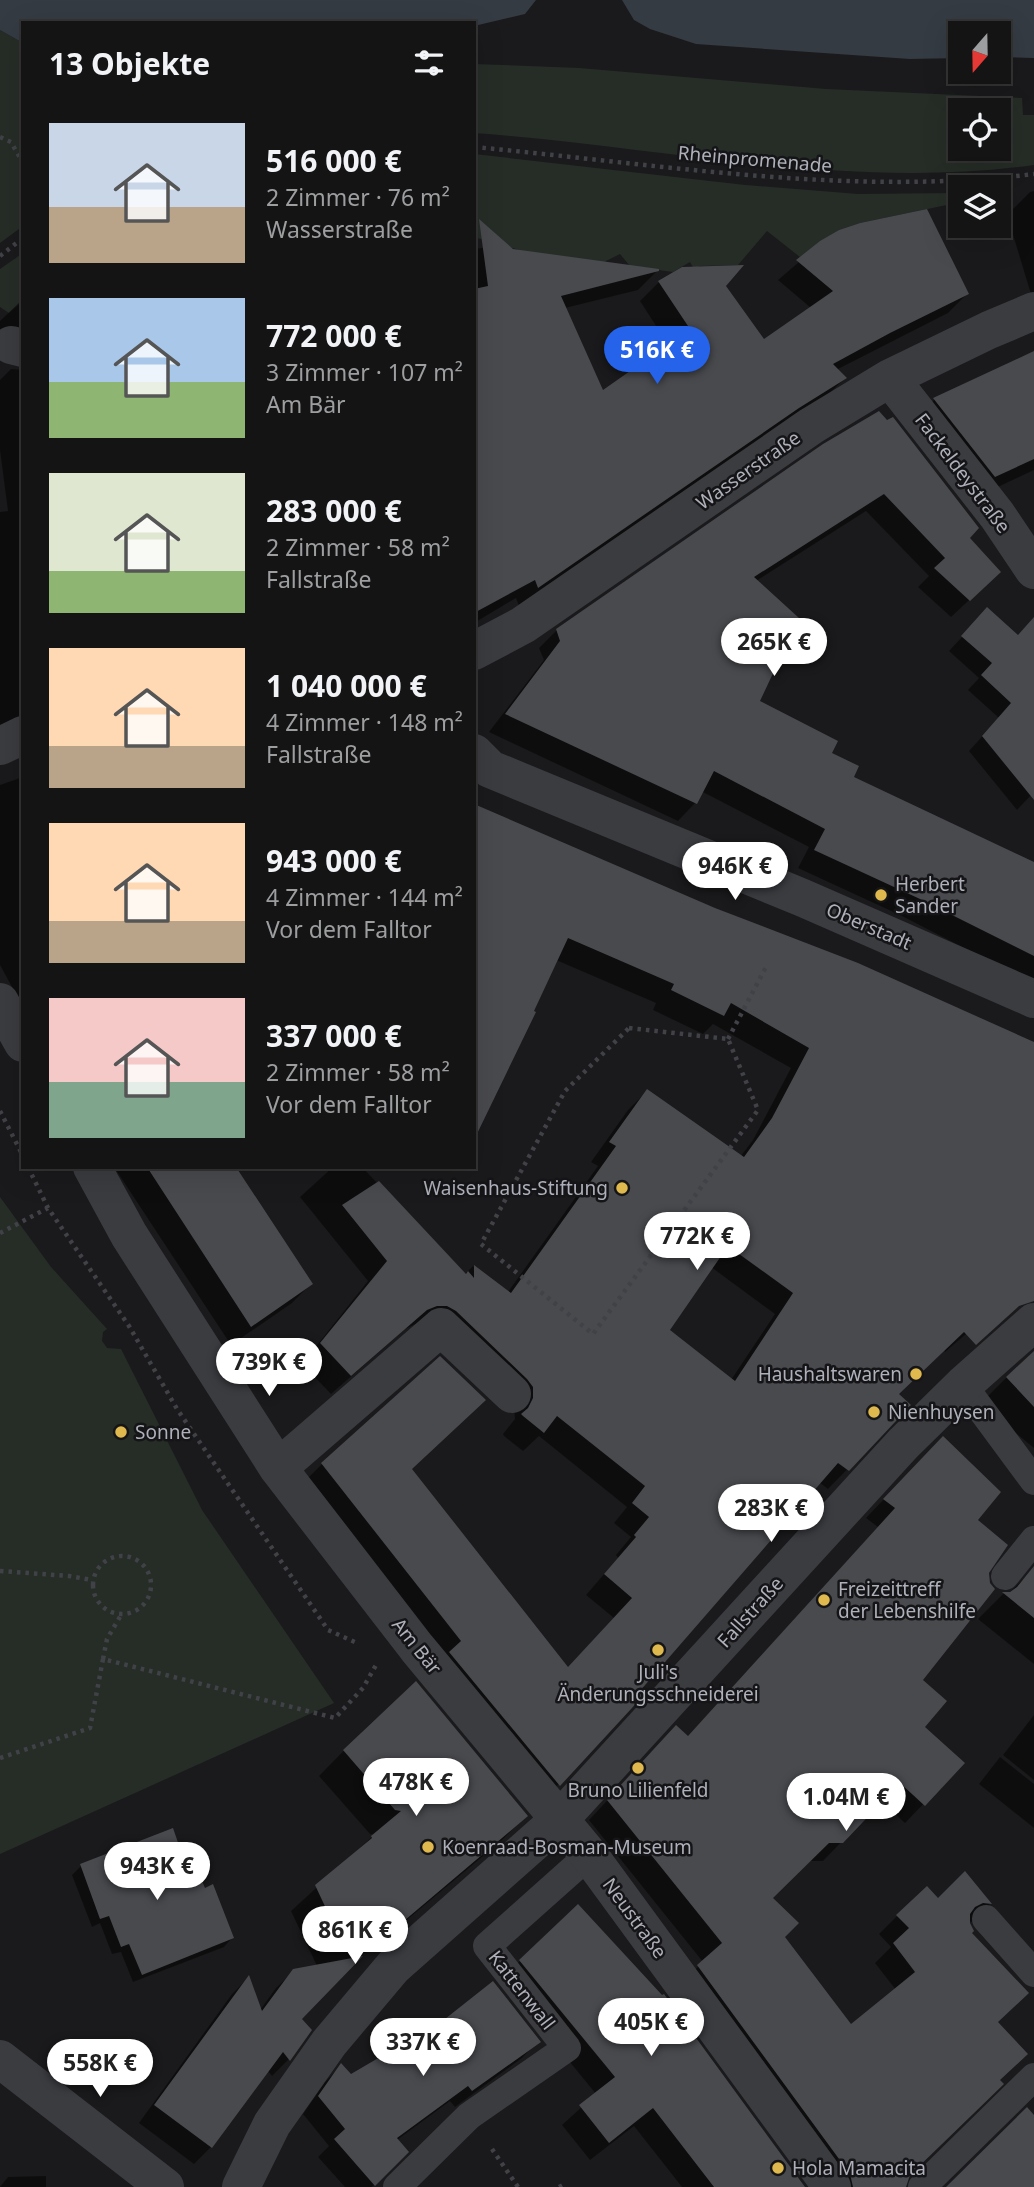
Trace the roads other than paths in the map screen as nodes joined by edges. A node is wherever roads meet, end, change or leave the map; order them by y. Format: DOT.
graph roads {
  1 [pos="1034,312"];
  2 [pos="890,378"];
  3 [pos="1034,570"];
  4 [pos="476,650"];
  5 [pos="21,736"];
  6 [pos="0,746"];
  7 [pos="476,755"];
  8 [pos="1034,999"];
  9 [pos="0,1002"];
  10 [pos="21,1039"];
  11 [pos="93,1169"];
  12 [pos="1034,1322"];
  13 [pos="963,1385"];
  14 [pos="512,1394"];
  15 [pos="278,1468"];
  16 [pos="1034,1481"];
  17 [pos="1034,1540"];
  18 [pos="1006,1576"];
  19 [pos="561,1819"];
  20 [pos="589,1856"];
  21 [pos="986,1919"];
  22 [pos="1034,1973"];
  23 [pos="0,2059"];
  24 [pos="1034,2077"];
  25 [pos="165,2187"];
  26 [pos="241,2187"];
  27 [pos="397,2187"];
  28 [pos="832,2187"];
  29 [pos="922,2187"];
  1 -- 2 [label="street, Wasserstraße"];
  2 -- 3 [label="street, Fackeldeystraße"];
  2 -- 4 [label="street, Wasserstraße"];
  5 -- 6 [label="street"];
  7 -- 8 [label="street, Oberstadt"];
  9 -- 10 [label="street"];
  11 -- 15 [label="street, Am Bär"];
  12 -- 13 [label="street, Fallstraße"];
  13 -- 16 [label="lane"];
  13 -- 19 [label="street, Fallstraße"];
  14 -- 15 [label="street"];
  15 -- 19 [label="street, Am Bär"];
  17 -- 18 [label="lane"];
  19 -- 20 [label="street, Neustraße"];
  19 -- 26 [label="street, Fallstraße"];
  20 -- 27 [label="lane, Kattenwall"];
  20 -- 28 [label="street, Neustraße"];
  21 -- 22 [label="lane"];
  23 -- 25 [label="street"];
  24 -- 29 [label="lane"];
}
